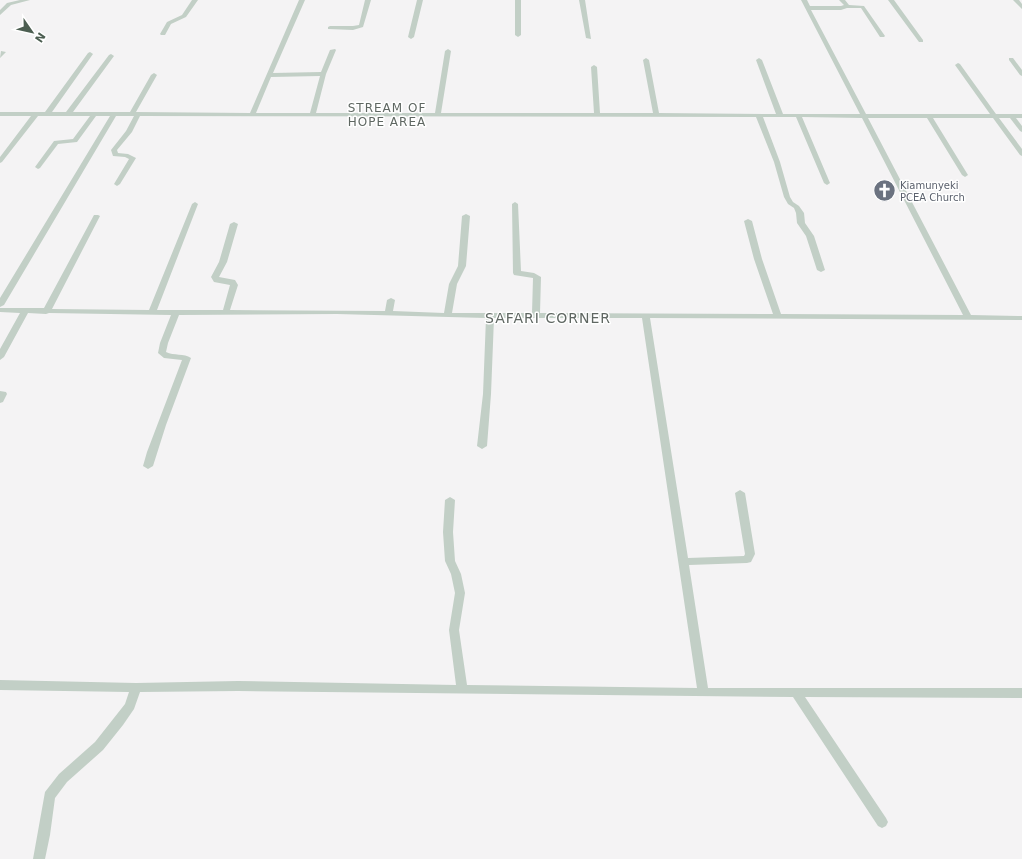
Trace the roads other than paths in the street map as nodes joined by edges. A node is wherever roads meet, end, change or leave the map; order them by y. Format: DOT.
graph roads {
  1 [pos="27,0"];
  2 [pos="195,0"];
  3 [pos="302,0"];
  4 [pos="368,0"];
  5 [pos="420,0"];
  6 [pos="518,0"];
  7 [pos="582,0"];
  8 [pos="804,0"];
  9 [pos="842,0"];
  10 [pos="891,0"];
  11 [pos="1016,0"];
  12 [pos="847,6"];
  13 [pos="1022,7"];
  14 [pos="808,8"];
  15 [pos="0,13"];
  16 [pos="330,28"];
  17 [pos="163,34"];
  18 [pos="518,35"];
  19 [pos="882,36"];
  20 [pos="411,37"];
  21 [pos="589,38"];
  22 [pos="921,41"];
  23 [pos="333,50"];
  24 [pos="448,51"];
  25 [pos="90,54"];
  26 [pos="111,56"];
  27 [pos="1011,59"];
  28 [pos="646,60"];
  29 [pos="759,60"];
  30 [pos="958,65"];
  31 [pos="594,67"];
  32 [pos="324,74"];
  33 [pos="1022,74"];
  34 [pos="154,75"];
  35 [pos="269,75"];
  36 [pos="48,113"];
  37 [pos="69,113"];
  38 [pos="0,114"];
  39 [pos="36,114"];
  40 [pos="94,114"];
  41 [pos="114,114"];
  42 [pos="135,114"];
  43 [pos="313,114"];
  44 [pos="438,114"];
  45 [pos="252,115"];
  46 [pos="597,115"];
  47 [pos="656,115"];
  48 [pos="780,115"];
  49 [pos="759,116"];
  50 [pos="798,116"];
  51 [pos="864,116"];
  52 [pos="928,116"];
  53 [pos="995,116"];
  54 [pos="1012,116"];
  55 [pos="1022,116"];
  56 [pos="1022,130"];
  57 [pos="1022,154"];
  58 [pos="0,161"];
  59 [pos="38,167"];
  60 [pos="964,175"];
  61 [pos="826,183"];
  62 [pos="117,184"];
  63 [pos="195,204"];
  64 [pos="515,204"];
  65 [pos="96,216"];
  66 [pos="466,216"];
  67 [pos="748,220"];
  68 [pos="234,224"];
  69 [pos="821,270"];
  70 [pos="391,300"];
  71 [pos="0,305"];
  72 [pos="0,310"];
  73 [pos="25,311"];
  74 [pos="46,312"];
  75 [pos="152,312"];
  76 [pos="226,312"];
  77 [pos="389,312"];
  78 [pos="176,313"];
  79 [pos="448,315"];
  80 [pos="490,315"];
  81 [pos="536,316"];
  82 [pos="646,316"];
  83 [pos="778,317"];
  84 [pos="968,318"];
  85 [pos="1022,318"];
  86 [pos="0,357"];
  87 [pos="0,394"];
  88 [pos="0,400"];
  89 [pos="482,446"];
  90 [pos="148,466"];
  91 [pos="740,493"];
  92 [pos="450,500"];
  93 [pos="684,562"];
  94 [pos="0,685"];
  95 [pos="136,688"];
  96 [pos="462,689"];
  97 [pos="703,692"];
  98 [pos="796,692"];
  99 [pos="1022,693"];
  100 [pos="882,822"];
  101 [pos="39,859"];
  1 -- 15 [label="street"];
  2 -- 17 [label="street"];
  3 -- 35 [label="street"];
  4 -- 16 [label="street"];
  5 -- 20 [label="street"];
  6 -- 18 [label="street"];
  7 -- 21 [label="street"];
  8 -- 14 [label="street"];
  9 -- 12 [label="street"];
  10 -- 22 [label="street"];
  11 -- 13 [label="street"];
  12 -- 14 [label="street"];
  12 -- 19 [label="street"];
  14 -- 51 [label="street"];
  23 -- 32 [label="street"];
  24 -- 44 [label="street"];
  25 -- 36 [label="street"];
  26 -- 37 [label="street"];
  27 -- 33 [label="street"];
  28 -- 47 [label="street"];
  29 -- 48 [label="street"];
  30 -- 53 [label="street"];
  31 -- 46 [label="street"];
  32 -- 35 [label="street"];
  32 -- 43 [label="street"];
  34 -- 42 [label="street"];
  35 -- 45 [label="street"];
  36 -- 37 [label="street"];
  36 -- 39 [label="street"];
  37 -- 40 [label="street"];
  38 -- 39 [label="street"];
  39 -- 58 [label="street"];
  40 -- 41 [label="street"];
  40 -- 59 [label="street"];
  41 -- 42 [label="street"];
  41 -- 71 [label="street"];
  42 -- 45 [label="street"];
  42 -- 62 [label="street"];
  43 -- 44 [label="street"];
  43 -- 45 [label="street"];
  44 -- 46 [label="street"];
  46 -- 47 [label="street"];
  47 -- 49 [label="street"];
  48 -- 49 [label="street"];
  48 -- 50 [label="street"];
  49 -- 69 [label="street"];
  50 -- 51 [label="street"];
  50 -- 61 [label="street"];
  51 -- 52 [label="street"];
  51 -- 84 [label="street"];
  52 -- 53 [label="street"];
  52 -- 60 [label="street"];
  53 -- 54 [label="street"];
  53 -- 57 [label="street"];
  54 -- 55 [label="street"];
  54 -- 56 [label="street"];
  63 -- 75 [label="street"];
  64 -- 81 [label="street"];
  65 -- 74 [label="street"];
  66 -- 79 [label="street"];
  67 -- 83 [label="street"];
  68 -- 76 [label="street"];
  70 -- 77 [label="street"];
  72 -- 73 [label="street"];
  73 -- 74 [label="street"];
  73 -- 86 [label="street"];
  74 -- 75 [label="street"];
  75 -- 78 [label="street"];
  76 -- 77 [label="street"];
  76 -- 78 [label="street"];
  77 -- 79 [label="street"];
  78 -- 90 [label="street"];
  79 -- 80 [label="street"];
  80 -- 81 [label="street"];
  80 -- 89 [label="street"];
  81 -- 82 [label="street"];
  82 -- 83 [label="street"];
  82 -- 93 [label="street"];
  83 -- 84 [label="street"];
  84 -- 85 [label="street"];
  87 -- 88 [label="street"];
  91 -- 93 [label="street"];
  92 -- 96 [label="street"];
  93 -- 97 [label="street"];
  94 -- 95 [label="street"];
  95 -- 96 [label="street"];
  95 -- 101 [label="street"];
  96 -- 97 [label="street"];
  97 -- 98 [label="street"];
  98 -- 99 [label="street"];
  98 -- 100 [label="street"];
}
